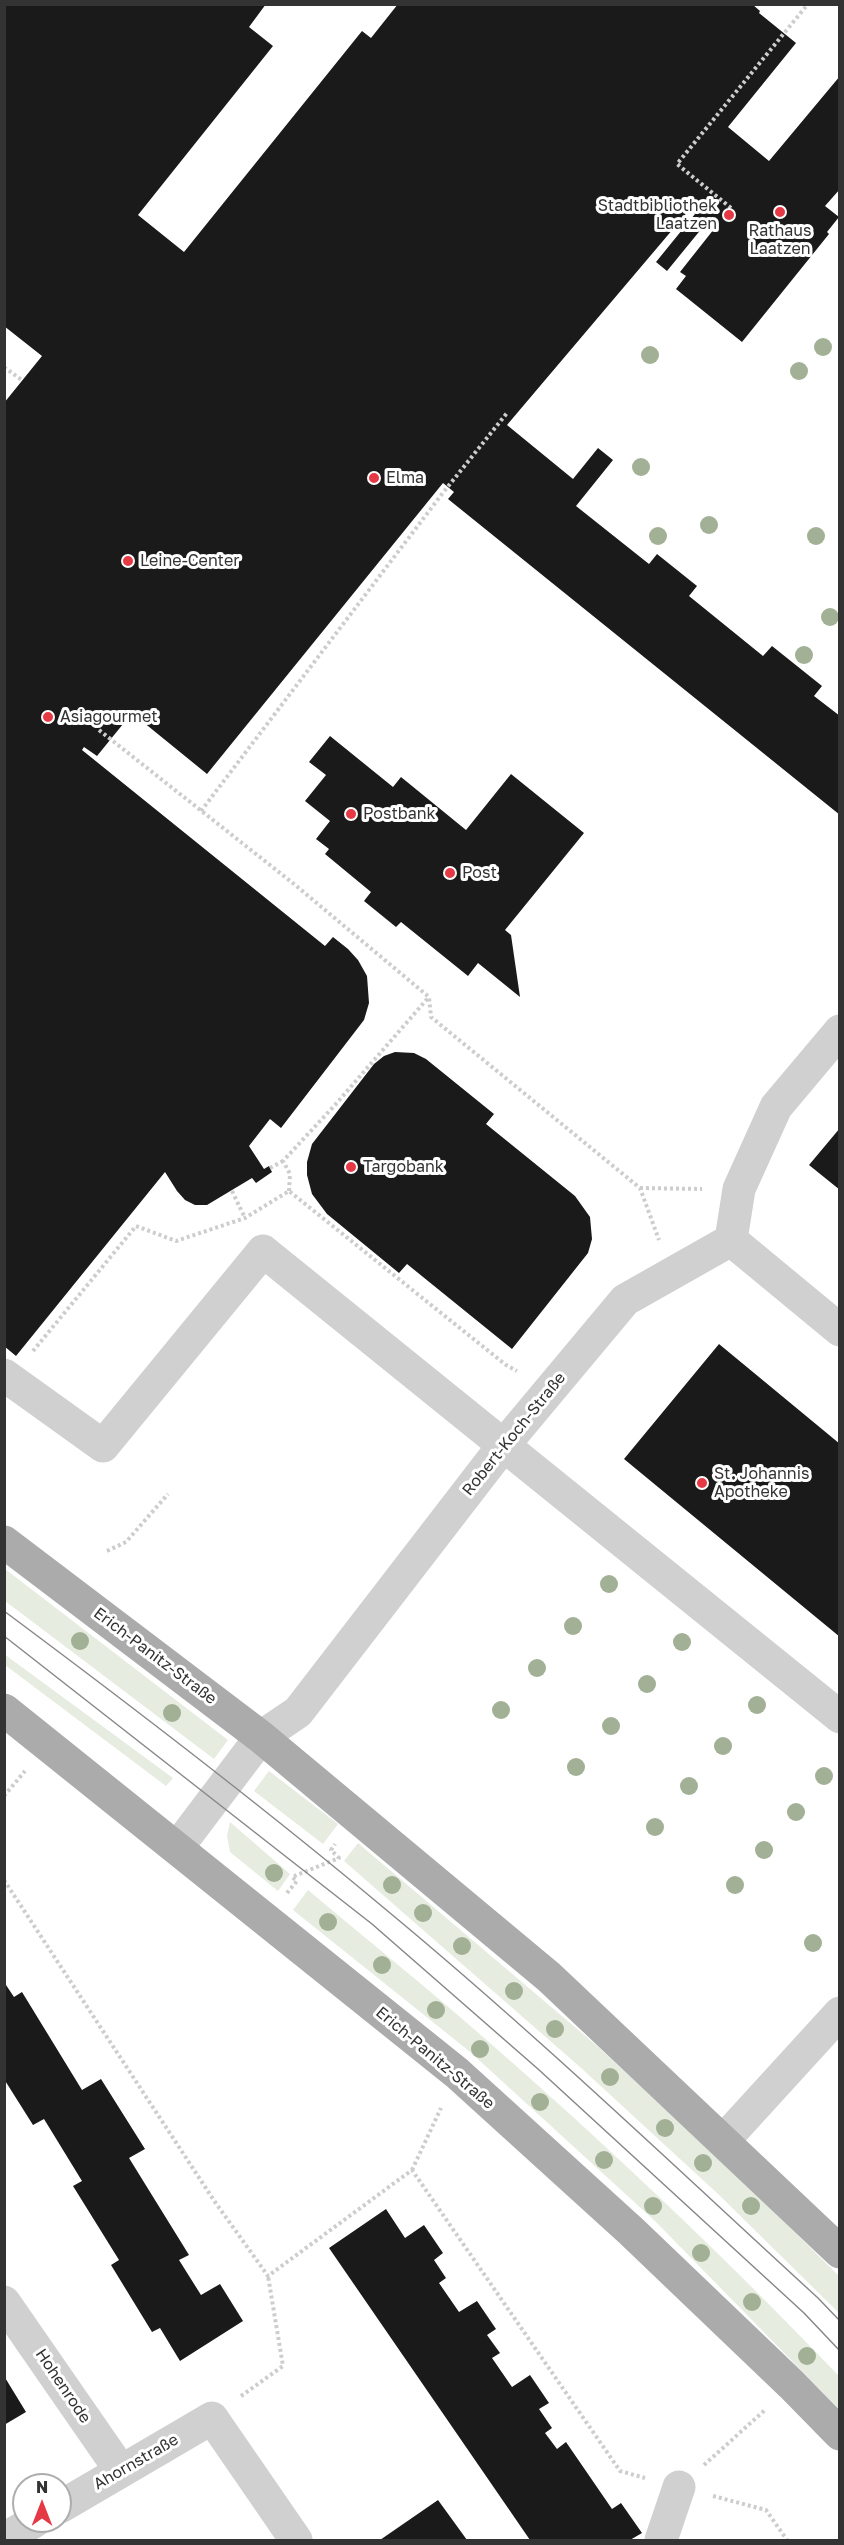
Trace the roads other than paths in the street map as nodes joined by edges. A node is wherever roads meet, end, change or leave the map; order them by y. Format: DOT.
graph roads {
  1 [pos="840,1030"];
  2 [pos="731,1240"];
  3 [pos="840,1330"];
  4 [pos="4,1375"];
  5 [pos="503,1446"];
  6 [pos="4,1542"];
  7 [pos="4,1710"];
  8 [pos="840,1717"];
  9 [pos="261,1737"];
  10 [pos="177,1848"];
  11 [pos="840,2013"];
  12 [pos="724,2140"];
  13 [pos="840,2252"];
  14 [pos="4,2302"];
  15 [pos="840,2434"];
  16 [pos="121,2471"];
  17 [pos="679,2487"];
  18 [pos="72,2499"];
  19 [pos="296,2541"];
  20 [pos="661,2541"];
  1 -- 2 [label="street"];
  2 -- 3 [label="street"];
  2 -- 5 [label="street, Robert-Koch-Straße"];
  4 -- 5 [label="street"];
  5 -- 8 [label="street"];
  5 -- 9 [label="street, Robert-Koch-Straße"];
  6 -- 9 [label="main road, Erich-Panitz-Straße"];
  7 -- 10 [label="main road, Erich-Panitz-Straße"];
  9 -- 10 [label="street, Robert-Koch-Straße"];
  9 -- 12 [label="main road, Erich-Panitz-Straße"];
  10 -- 15 [label="main road, Erich-Panitz-Straße"];
  11 -- 12 [label="street"];
  12 -- 13 [label="main road, Erich-Panitz-Straße"];
  14 -- 16 [label="street, Hohenrode"];
  16 -- 18 [label="street, Ahornstraße"];
  16 -- 19 [label="street, Ahornstraße"];
  17 -- 20 [label="street"];
}
